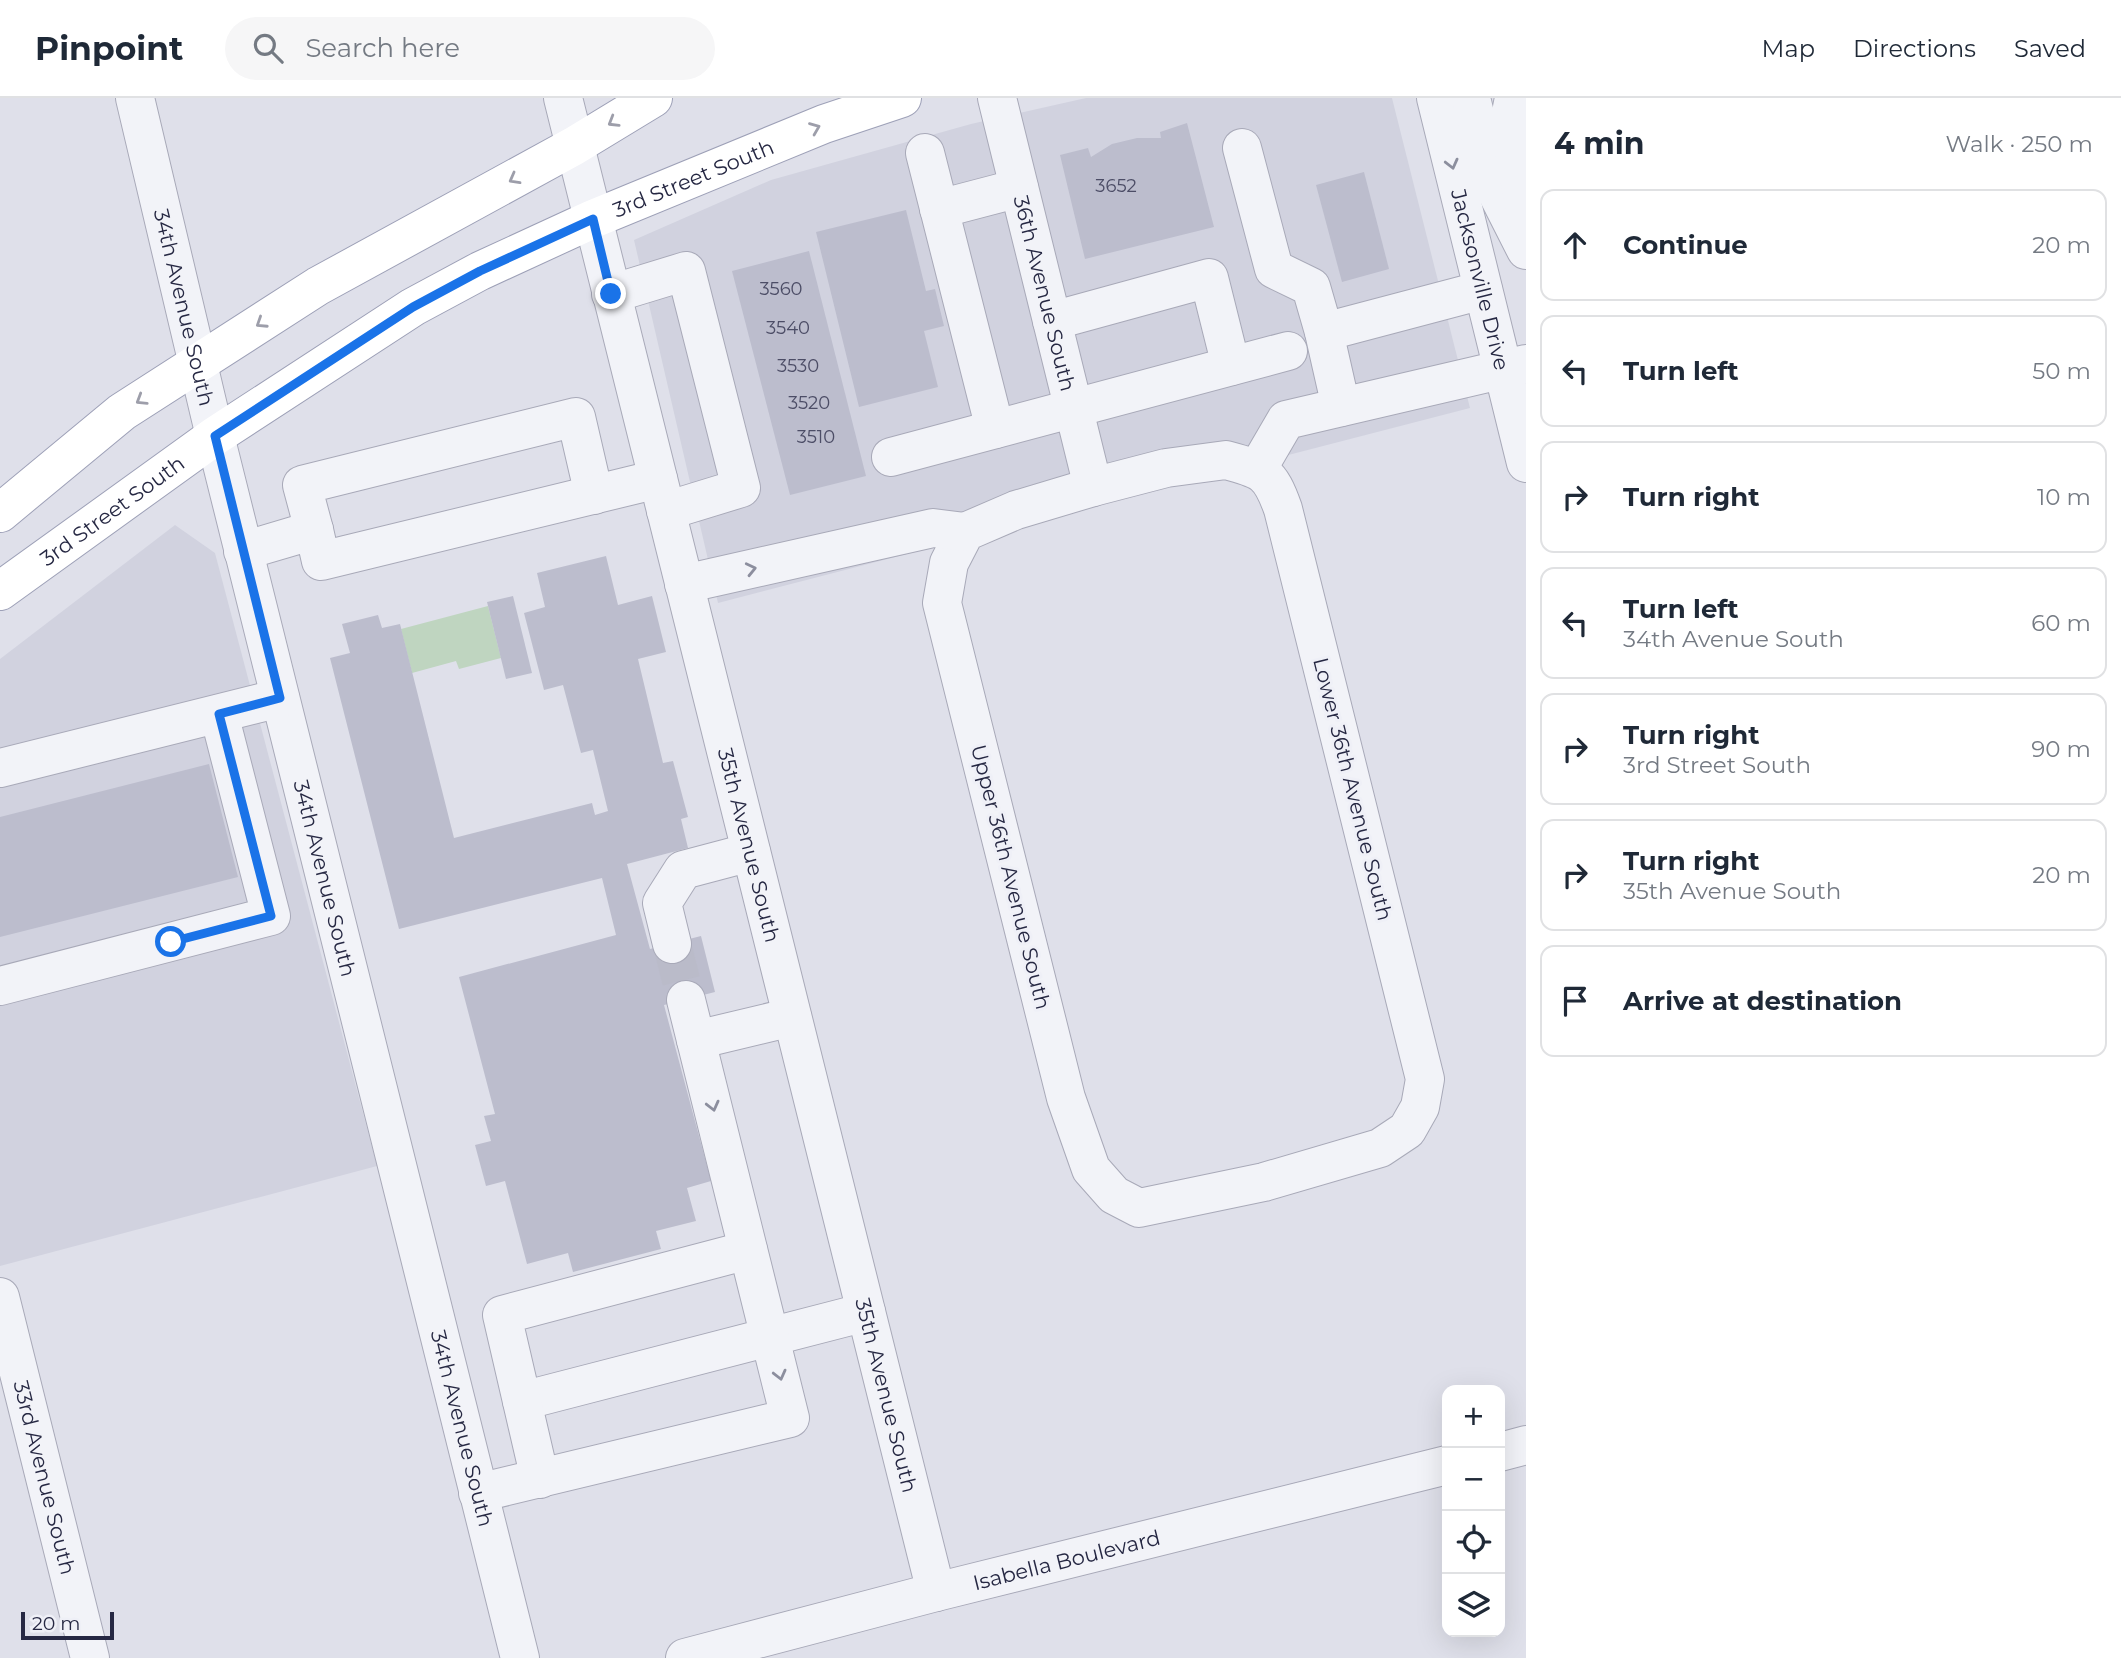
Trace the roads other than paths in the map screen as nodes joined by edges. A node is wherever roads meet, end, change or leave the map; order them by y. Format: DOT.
graph roads {
  1 [pos="135,98"];
  2 [pos="563,98"];
  3 [pos="653,98"];
  4 [pos="902,98"];
  5 [pos="998,98"];
  6 [pos="1436,98"];
  7 [pos="1471,98"];
  8 [pos="1514,98"];
  9 [pos="574,146"];
  10 [pos="1242,148"];
  11 [pos="925,153"];
  12 [pos="1019,188"];
  13 [pos="939,209"];
  14 [pos="1526,215"];
  15 [pos="593,219"];
  16 [pos="1526,250"];
  17 [pos="1483,290"];
  18 [pos="611,294"];
  19 [pos="1052,321"];
  20 [pos="1324,332"];
  21 [pos="1288,351"];
  22 [pos="199,363"];
  23 [pos="1231,366"];
  24 [pos="1514,367"];
  25 [pos="1341,407"];
  26 [pos="1074,408"];
  27 [pos="995,429"];
  28 [pos="215,436"];
  29 [pos="891,457"];
  30 [pos="1526,463"];
  31 [pos="1258,468"];
  32 [pos="1093,487"];
  33 [pos="594,495"];
  34 [pos="662,495"];
  35 [pos="0,513"];
  36 [pos="314,530"];
  37 [pos="965,532"];
  38 [pos="243,551"];
  39 [pos="684,584"];
  40 [pos="0,591"];
  41 [pos="280,698"];
  42 [pos="219,714"];
  43 [pos="0,768"];
  44 [pos="751,852"];
  45 [pos="671,944"];
  46 [pos="0,986"];
  47 [pos="686,1000"];
  48 [pos="792,1017"];
  49 [pos="696,1040"];
  50 [pos="1264,1182"];
  51 [pos="748,1250"];
  52 [pos="0,1297"];
  53 [pos="866,1312"];
  54 [pos="770,1337"];
  55 [pos="522,1401"];
  56 [pos="1526,1445"];
  57 [pos="1505,1451"];
  58 [pos="1442,1466"];
  59 [pos="540,1479"];
  60 [pos="478,1493"];
  61 [pos="936,1592"];
  62 [pos="90,1658"];
  63 [pos="520,1658"];
  64 [pos="685,1658"];
  1 -- 22 [label="street, 34th Avenue South"];
  2 -- 9 [label="street, 35th Avenue South"];
  3 -- 9 [label="main road, one-way"];
  15 -- 4 [label="main road, 3rd Street South, one-way"];
  5 -- 12 [label="street, 36th Avenue South"];
  6 -- 17 [label="street, Jacksonville Drive, one-way"];
  7 -- 16 [label="street, Jacksonville Drive"];
  8 -- 14 [label="street"];
  9 -- 15 [label="street, 35th Avenue South"];
  9 -- 22 [label="main road, one-way"];
  10 -- 20 [label="street"];
  11 -- 13 [label="street"];
  12 -- 13 [label="street"];
  12 -- 19 [label="street, 36th Avenue South"];
  13 -- 27 [label="street"];
  15 -- 18 [label="street, 35th Avenue South"];
  15 -- 28 [label="main road, 3rd Street South"];
  17 -- 20 [label="street"];
  17 -- 24 [label="street, Jacksonville Drive"];
  18 -- 34 [label="street, 35th Avenue South"];
  18 -- 34 [label="street"];
  19 -- 23 [label="street"];
  19 -- 26 [label="street, 36th Avenue South"];
  20 -- 25 [label="street"];
  21 -- 23 [label="street"];
  22 -- 28 [label="street, 34th Avenue South"];
  22 -- 35 [label="main road, one-way"];
  23 -- 26 [label="street"];
  24 -- 25 [label="street"];
  24 -- 30 [label="street, Jacksonville Drive"];
  25 -- 31 [label="street"];
  26 -- 27 [label="street"];
  26 -- 32 [label="street, 36th Avenue South"];
  27 -- 29 [label="street"];
  28 -- 38 [label="street, 34th Avenue South"];
  28 -- 40 [label="main road, 3rd Street South"];
  31 -- 32 [label="street"];
  31 -- 50 [label="street, Lower 36th Avenue South"];
  32 -- 37 [label="street"];
  33 -- 34 [label="street"];
  33 -- 36 [label="street"];
  33 -- 36 [label="street"];
  34 -- 39 [label="street, 35th Avenue South"];
  36 -- 38 [label="street"];
  39 -- 37 [label="street, one-way"];
  37 -- 50 [label="street, Upper 36th Avenue South"];
  38 -- 41 [label="street, 34th Avenue South"];
  39 -- 44 [label="street, 35th Avenue South"];
  41 -- 42 [label="street"];
  41 -- 60 [label="street, 34th Avenue South"];
  42 -- 43 [label="street"];
  42 -- 46 [label="street"];
  44 -- 45 [label="street"];
  44 -- 48 [label="street, 35th Avenue South"];
  47 -- 49 [label="street"];
  48 -- 49 [label="street"];
  48 -- 53 [label="street, 35th Avenue South"];
  49 -- 51 [label="street, one-way"];
  51 -- 54 [label="street"];
  51 -- 55 [label="street"];
  52 -- 62 [label="street, 33rd Avenue South"];
  53 -- 54 [label="street"];
  53 -- 61 [label="street, 35th Avenue South"];
  54 -- 55 [label="street"];
  54 -- 59 [label="street, one-way"];
  55 -- 59 [label="street"];
  56 -- 57 [label="street"];
  58 -- 61 [label="street, Isabella Boulevard"];
  59 -- 60 [label="street"];
  60 -- 63 [label="street, 34th Avenue South"];
  61 -- 64 [label="street, Isabella Boulevard"];
}
